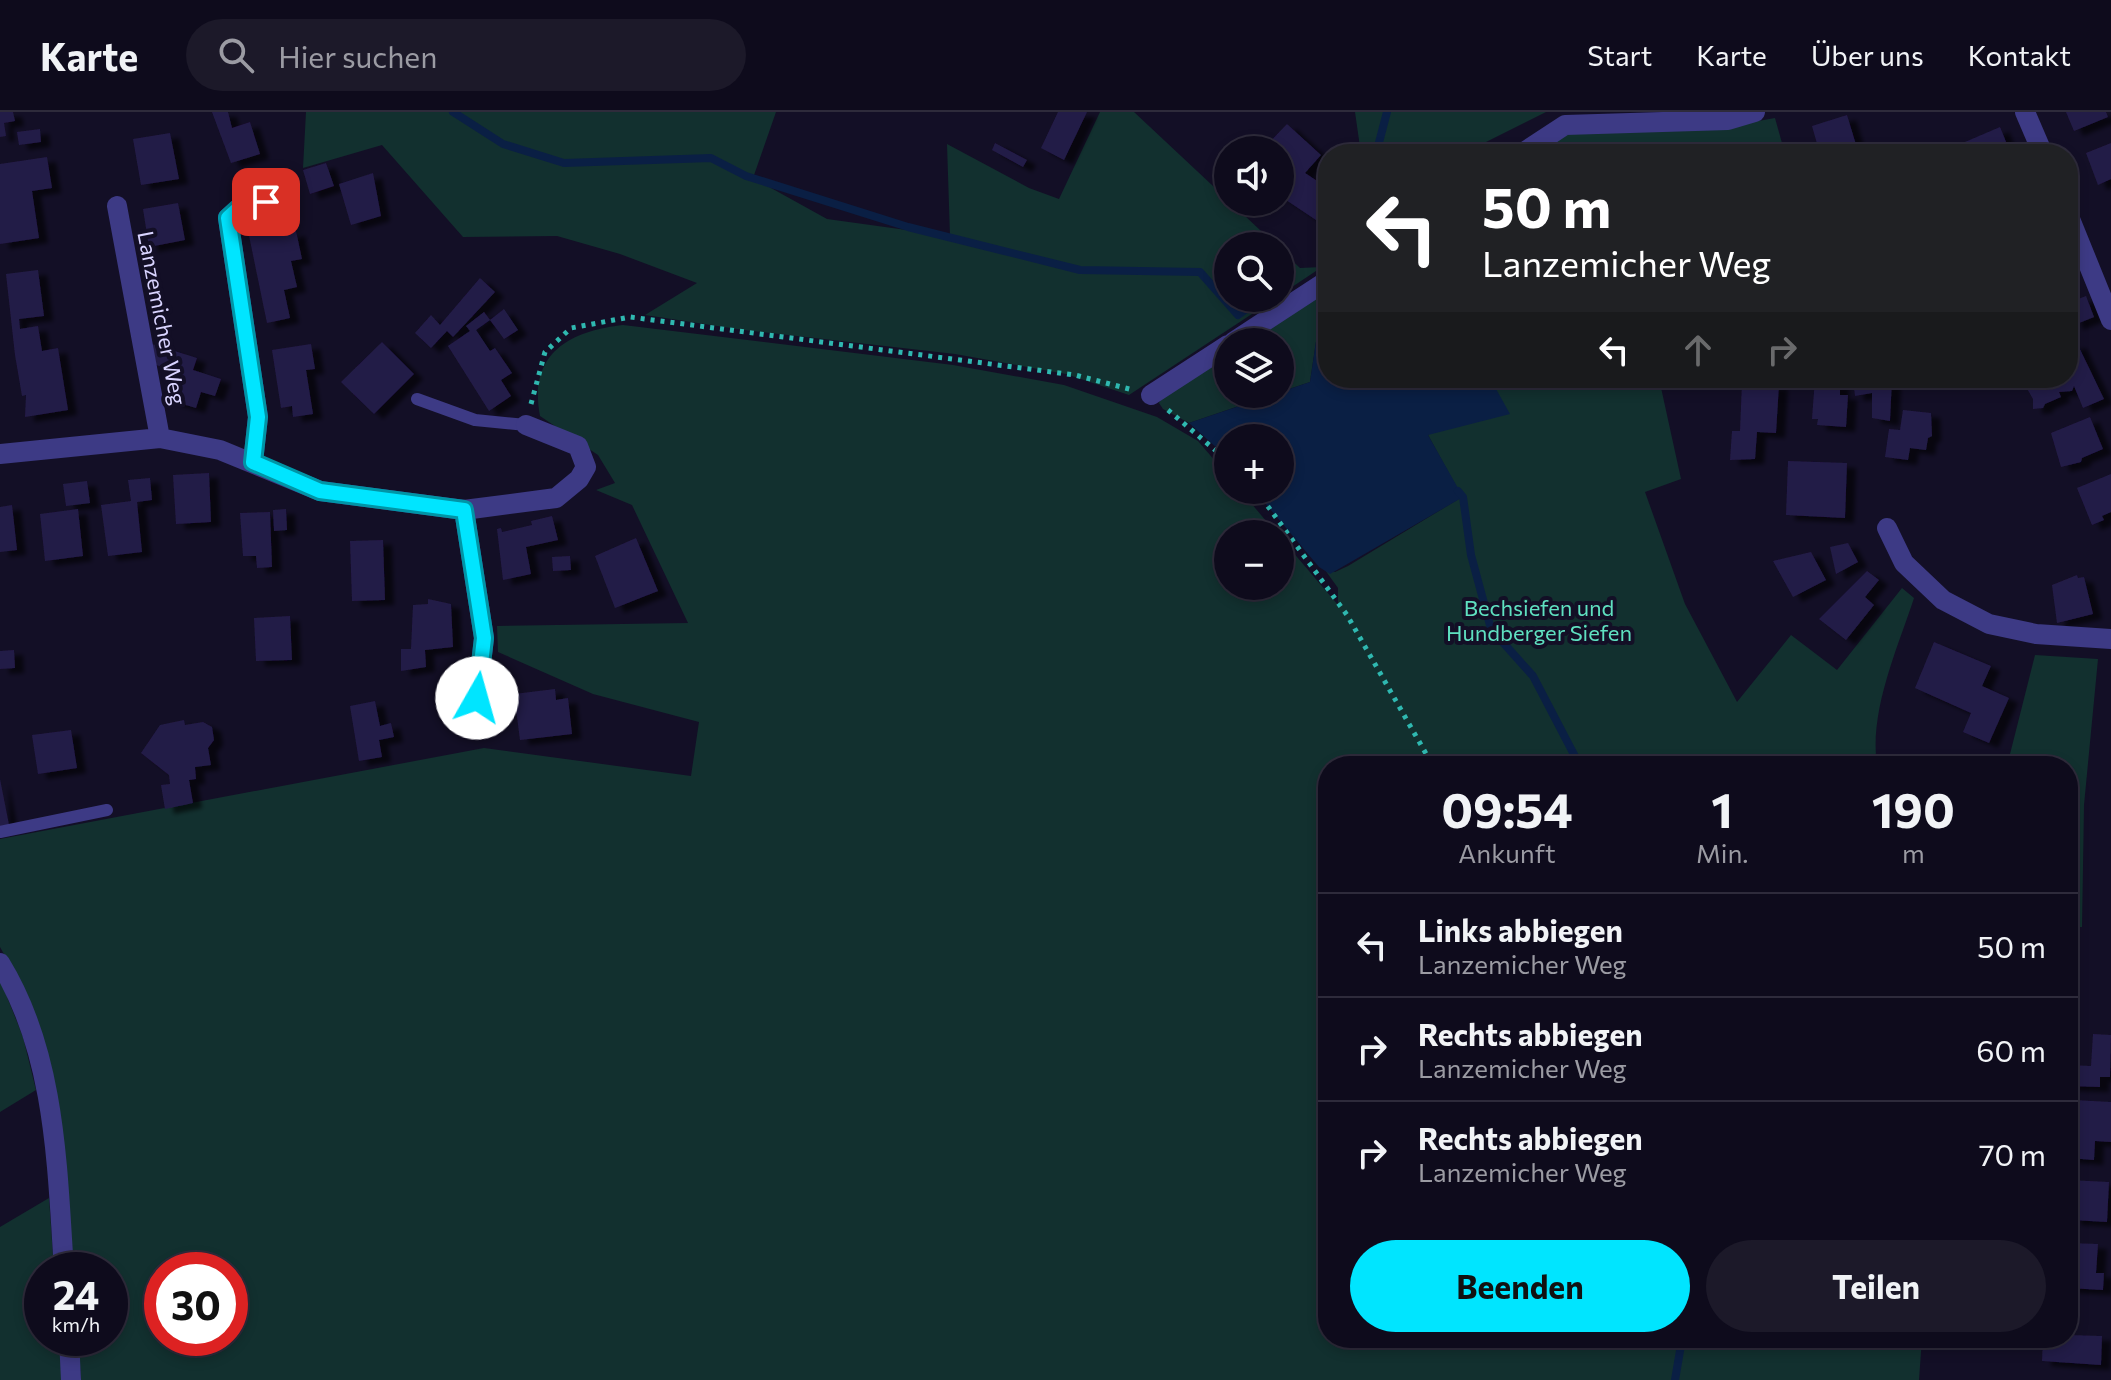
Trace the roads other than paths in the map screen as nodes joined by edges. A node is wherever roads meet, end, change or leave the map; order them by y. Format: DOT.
graph roads {
  1 [pos="1755,112"];
  2 [pos="2025,112"];
  3 [pos="1536,144"];
  4 [pos="2039,144"];
  5 [pos="266,202"];
  6 [pos="117,206"];
  7 [pos="2078,239"];
  8 [pos="1318,287"];
  9 [pos="2111,320"];
  10 [pos="1254,328"];
  11 [pos="1214,354"];
  12 [pos="1151,395"];
  13 [pos="417,399"];
  14 [pos="526,425"];
  15 [pos="160,438"];
  16 [pos="0,454"];
  17 [pos="253,462"];
  18 [pos="464,510"];
  19 [pos="1887,528"];
  20 [pos="2111,639"];
  21 [pos="477,698"];
  22 [pos="107,810"];
  23 [pos="0,832"];
  24 [pos="0,963"];
  25 [pos="63,1252"];
  26 [pos="70,1356"];
  27 [pos="71,1380"];
  1 -- 3 [label="street"];
  2 -- 4 [label="street"];
  5 -- 17 [label="street"];
  6 -- 15 [label="street, Lanzemicher Weg"];
  7 -- 9 [label="street"];
  8 -- 10 [label="street"];
  11 -- 12 [label="street"];
  13 -- 14 [label="lane"];
  14 -- 18 [label="street, Lanzemicher Weg"];
  15 -- 16 [label="street, Lanzemicher Weg"];
  15 -- 17 [label="street, Lanzemicher Weg"];
  17 -- 18 [label="street, Lanzemicher Weg"];
  18 -- 21 [label="street"];
  19 -- 20 [label="street"];
  22 -- 23 [label="lane"];
  24 -- 25 [label="street"];
  26 -- 27 [label="street"];
}
